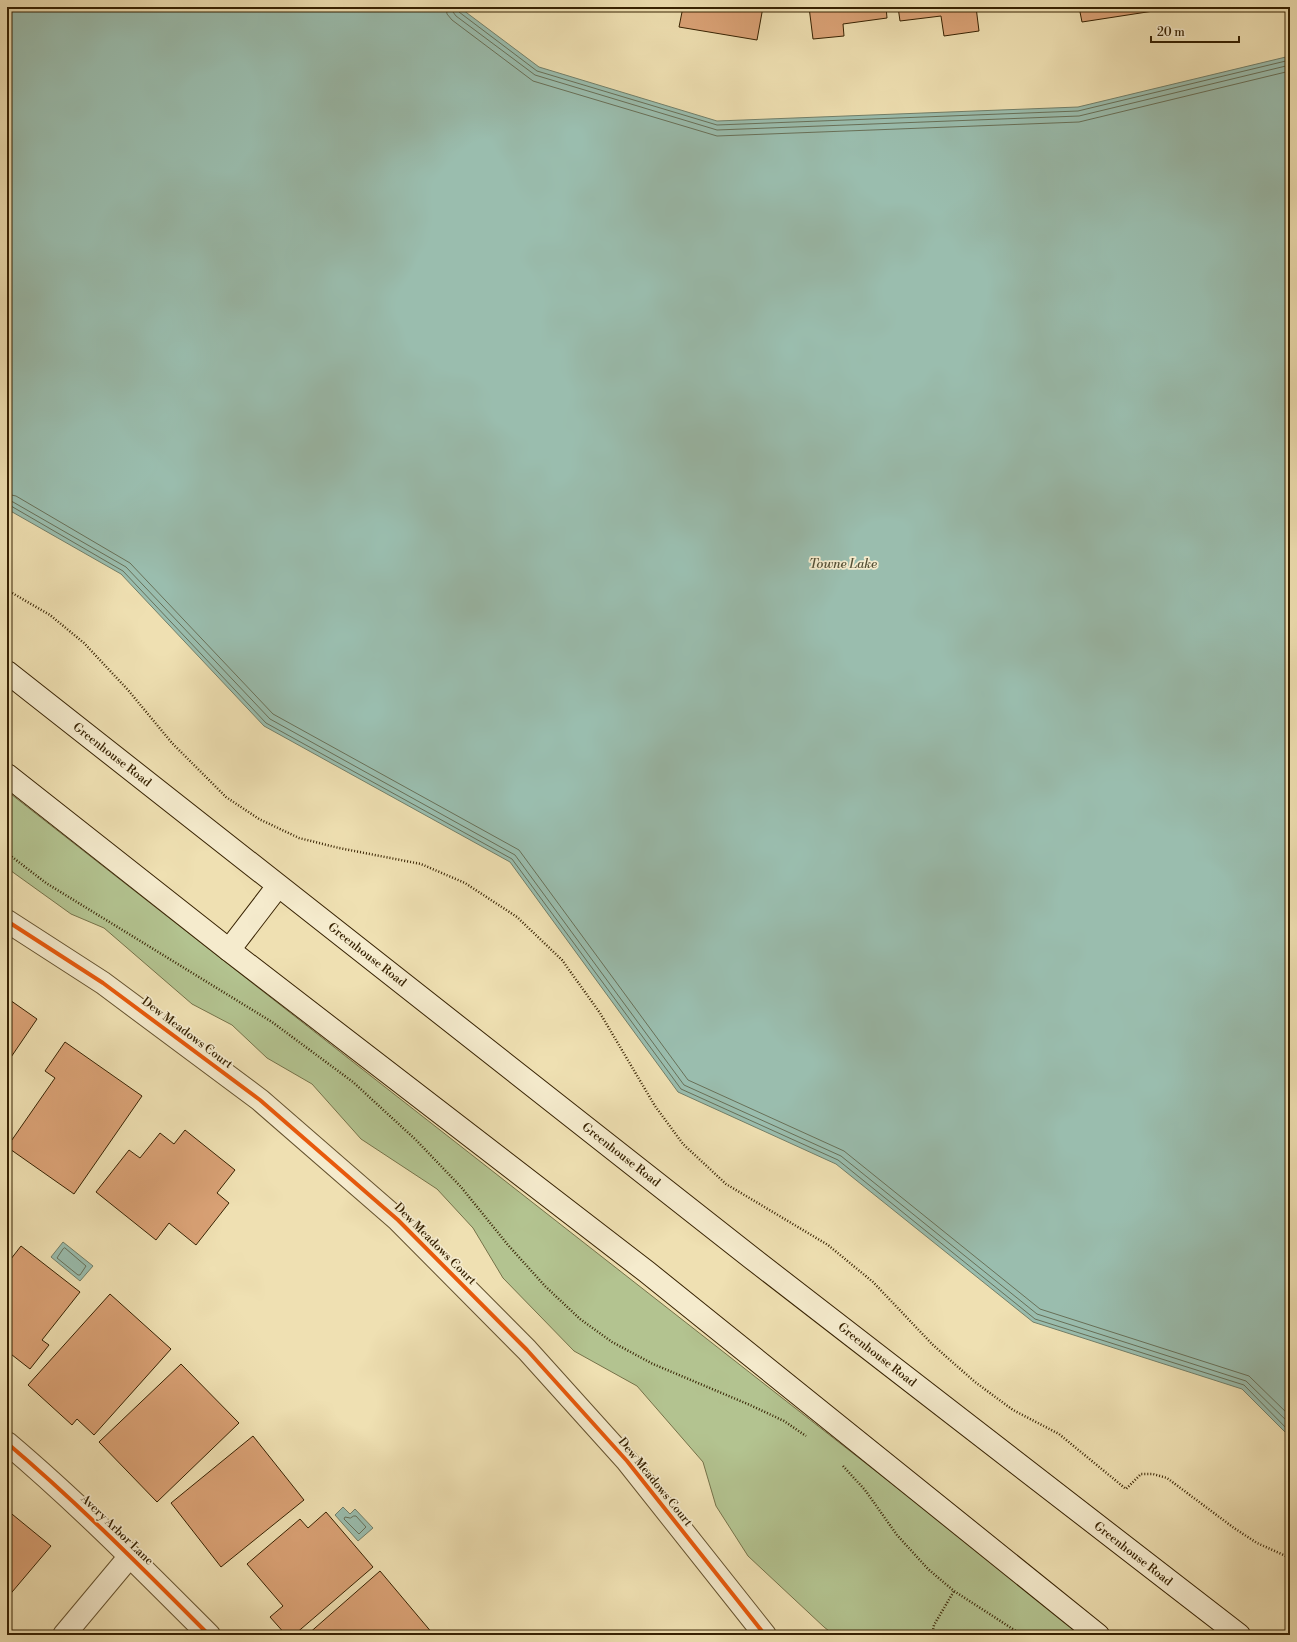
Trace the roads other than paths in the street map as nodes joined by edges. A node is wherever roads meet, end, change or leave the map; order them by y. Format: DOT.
graph roads {
  1 [pos="7,672"];
  2 [pos="7,775"];
  3 [pos="278,886"];
  4 [pos="7,921"];
  5 [pos="229,950"];
  6 [pos="7,1443"];
  7 [pos="130,1556"];
  8 [pos="64,1635"];
  9 [pos="209,1635"];
  10 [pos="765,1635"];
  11 [pos="1098,1635"];
  12 [pos="1239,1635"];
  1 -- 3 [label="main road, Greenhouse Road"];
  2 -- 5 [label="main road"];
  3 -- 5 [label="main road"];
  3 -- 12 [label="main road, Greenhouse Road"];
  4 -- 10 [label="main road, Dew Meadows Court"];
  5 -- 11 [label="main road"];
  6 -- 7 [label="main road, Avery Arbor Lane"];
  7 -- 8 [label="main road"];
  7 -- 9 [label="main road, Avery Arbor Lane"];
}
